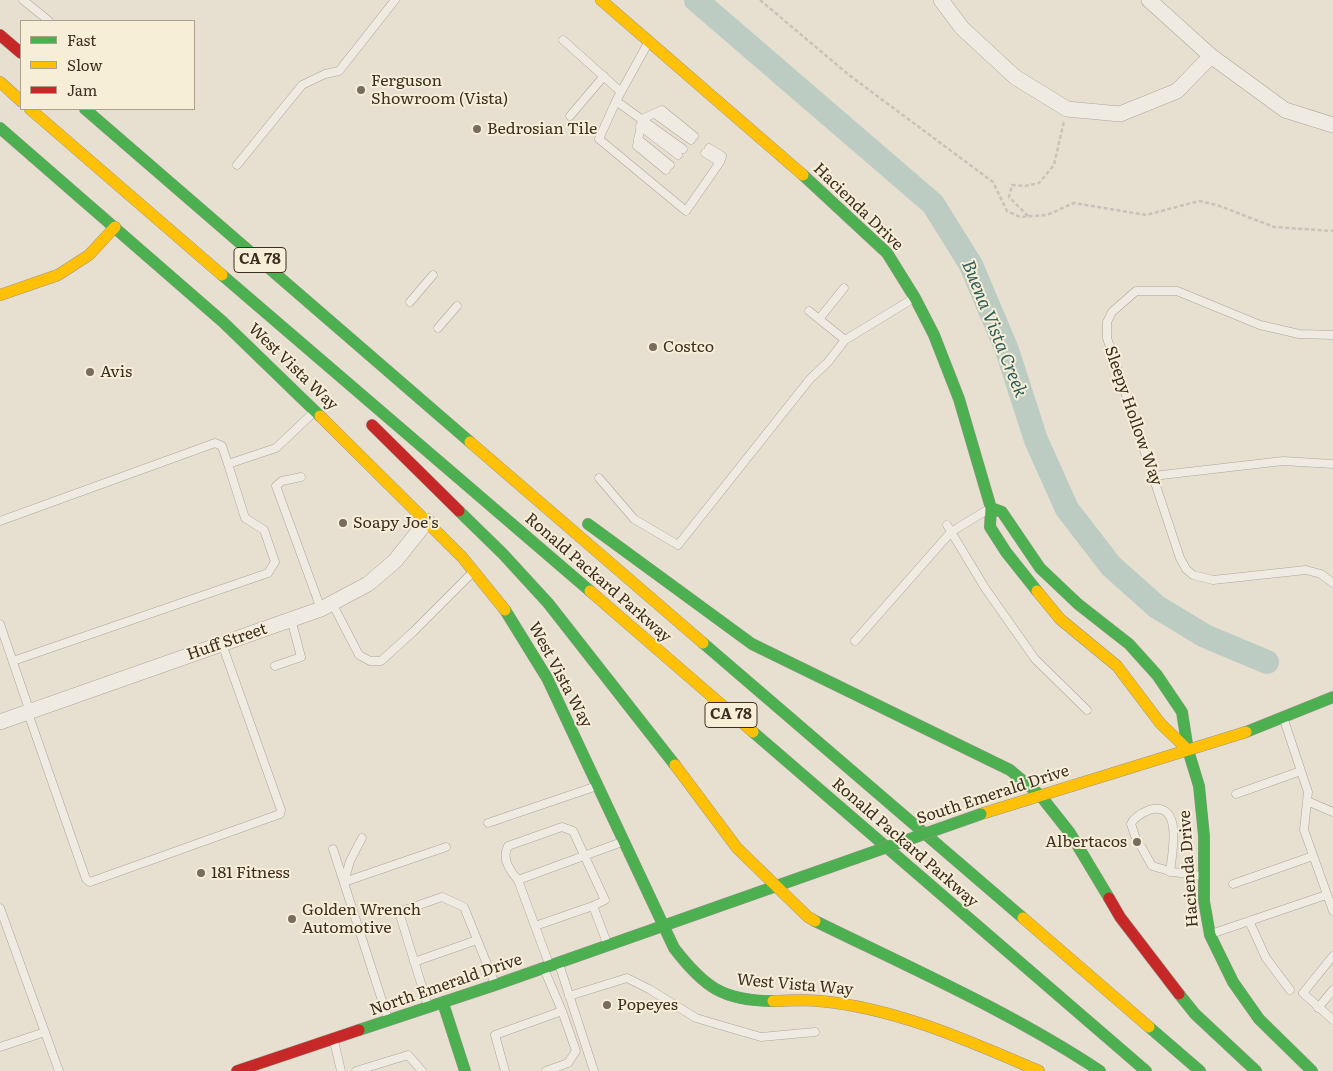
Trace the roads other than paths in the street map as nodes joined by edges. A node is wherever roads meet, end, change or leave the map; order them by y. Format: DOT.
graph roads {
  1 [pos="23,0"];
  2 [pos="395,0"];
  3 [pos="601,0"];
  4 [pos="941,0"];
  5 [pos="1149,0"];
  6 [pos="48,20"];
  7 [pos="0,35"];
  8 [pos="563,40"];
  9 [pos="649,42"];
  10 [pos="20,52"];
  11 [pos="1211,56"];
  12 [pos="604,76"];
  13 [pos="0,82"];
  14 [pos="621,92"];
  15 [pos="20,100"];
  16 [pos="616,101"];
  17 [pos="31,110"];
  18 [pos="86,110"];
  19 [pos="570,116"];
  20 [pos="641,122"];
  21 [pos="1333,125"];
  22 [pos="0,128"];
  23 [pos="692,138"];
  24 [pos="707,150"];
  25 [pos="680,152"];
  26 [pos="237,165"];
  27 [pos="668,168"];
  28 [pos="115,227"];
  29 [pos="433,275"];
  30 [pos="844,288"];
  31 [pos="0,295"];
  32 [pos="915,298"];
  33 [pos="410,302"];
  34 [pos="457,306"];
  35 [pos="809,311"];
  36 [pos="819,319"];
  37 [pos="438,328"];
  38 [pos="1333,335"];
  39 [pos="845,340"];
  40 [pos="317,357"];
  41 [pos="354,404"];
  42 [pos="315,410"];
  43 [pos="436,412"];
  44 [pos="367,419"];
  45 [pos="228,464"];
  46 [pos="1333,464"];
  47 [pos="1154,476"];
  48 [pos="301,477"];
  49 [pos="599,478"];
  50 [pos="554,499"];
  51 [pos="991,508"];
  52 [pos="577,516"];
  53 [pos="0,521"];
  54 [pos="427,521"];
  55 [pos="949,529"];
  56 [pos="474,572"];
  57 [pos="1333,583"];
  58 [pos="326,606"];
  59 [pos="291,619"];
  60 [pos="0,624"];
  61 [pos="855,641"];
  62 [pos="222,644"];
  63 [pos="13,661"];
  64 [pos="275,666"];
  65 [pos="1333,697"];
  66 [pos="1087,710"];
  67 [pos="29,712"];
  68 [pos="1283,716"];
  69 [pos="0,722"];
  70 [pos="1188,750"];
  71 [pos="1301,770"];
  72 [pos="598,786"];
  73 [pos="1236,794"];
  74 [pos="1040,795"];
  75 [pos="1307,801"];
  76 [pos="1333,812"];
  77 [pos="488,823"];
  78 [pos="1135,836"];
  79 [pos="362,838"];
  80 [pos="624,841"];
  81 [pos="446,847"];
  82 [pos="1142,848"];
  83 [pos="333,849"];
  84 [pos="585,855"];
  85 [pos="1313,856"];
  86 [pos="1170,872"];
  87 [pos="1204,877"];
  88 [pos="518,880"];
  89 [pos="344,882"];
  90 [pos="1233,884"];
  91 [pos="776,886"];
  92 [pos="1326,895"];
  93 [pos="592,906"];
  94 [pos="0,908"];
  95 [pos="1333,911"];
  96 [pos="1249,921"];
  97 [pos="664,925"];
  98 [pos="534,926"];
  99 [pos="1210,935"];
  100 [pos="477,940"];
  101 [pos="608,945"];
  102 [pos="1333,956"];
  103 [pos="414,962"];
  104 [pos="550,966"];
  105 [pos="495,986"];
  106 [pos="1290,990"];
  107 [pos="1333,990"];
  108 [pos="569,996"];
  109 [pos="443,1003"];
  110 [pos="428,1008"];
  111 [pos="1318,1008"];
  112 [pos="562,1011"];
  113 [pos="1333,1020"];
  114 [pos="389,1021"];
  115 [pos="45,1032"];
  116 [pos="815,1032"];
  117 [pos="333,1040"];
  118 [pos="0,1047"];
  119 [pos="249,1069"];
  120 [pos="1030,1070"];
  121 [pos="59,1071"];
  122 [pos="237,1071"];
  123 [pos="341,1071"];
  124 [pos="356,1071"];
  125 [pos="422,1071"];
  126 [pos="465,1071"];
  127 [pos="505,1071"];
  128 [pos="546,1071"];
  129 [pos="594,1071"];
  130 [pos="1100,1071"];
  131 [pos="1146,1071"];
  132 [pos="1200,1071"];
  133 [pos="1256,1071"];
  134 [pos="1312,1071"];
  1 -- 6 [label="lane"];
  2 -- 26 [label="lane"];
  3 -- 9 [label="main road, Hacienda Drive"];
  4 -- 11 [label="street"];
  5 -- 11 [label="street"];
  7 -- 10 [label="main road"];
  8 -- 12 [label="lane"];
  9 -- 14 [label="lane"];
  9 -- 32 [label="main road, Hacienda Drive"];
  11 -- 21 [label="street"];
  12 -- 14 [label="lane"];
  12 -- 19 [label="lane"];
  13 -- 15 [label="main road"];
  14 -- 16 [label="lane"];
  16 -- 20 [label="lane"];
  16 -- 24 [label="lane"];
  17 -- 40 [label="main road, Ronald Packard Parkway / CA 78"];
  18 -- 43 [label="main road, Ronald Packard Parkway / CA 78"];
  20 -- 23 [label="lane"];
  20 -- 25 [label="lane"];
  20 -- 27 [label="lane"];
  22 -- 28 [label="main road, West Vista Way"];
  28 -- 31 [label="main road"];
  28 -- 42 [label="main road, West Vista Way"];
  29 -- 33 [label="lane"];
  30 -- 36 [label="lane"];
  32 -- 39 [label="lane"];
  32 -- 51 [label="main road, Hacienda Drive"];
  34 -- 37 [label="lane"];
  35 -- 36 [label="lane"];
  36 -- 39 [label="lane"];
  38 -- 47 [label="lane, Sleepy Hollow Way"];
  39 -- 49 [label="lane"];
  40 -- 41 [label="main road"];
  40 -- 131 [label="main road, Ronald Packard Parkway / CA 78"];
  42 -- 45 [label="lane"];
  42 -- 54 [label="main road, West Vista Way"];
  43 -- 50 [label="main road"];
  43 -- 132 [label="main road, Ronald Packard Parkway / CA 78"];
  44 -- 91 [label="main road"];
  45 -- 53 [label="lane"];
  45 -- 63 [label="lane"];
  46 -- 47 [label="lane"];
  47 -- 57 [label="lane, Sleepy Hollow Way"];
  48 -- 58 [label="lane"];
  51 -- 55 [label="lane"];
  51 -- 70 [label="main road, Hacienda Drive"];
  51 -- 70 [label="main road, Hacienda Drive"];
  52 -- 74 [label="main road"];
  54 -- 56 [label="main road, West Vista Way"];
  54 -- 58 [label="street, Huff Street"];
  55 -- 61 [label="lane"];
  55 -- 66 [label="lane"];
  56 -- 58 [label="lane"];
  56 -- 72 [label="main road, West Vista Way"];
  58 -- 59 [label="street, Huff Street"];
  59 -- 62 [label="street, Huff Street"];
  59 -- 64 [label="lane"];
  60 -- 63 [label="lane"];
  62 -- 67 [label="street, Huff Street"];
  62 -- 67 [label="lane"];
  63 -- 67 [label="lane"];
  65 -- 68 [label="main road, South Emerald Drive"];
  67 -- 69 [label="street, Huff Street"];
  68 -- 70 [label="main road, South Emerald Drive"];
  68 -- 71 [label="lane"];
  70 -- 74 [label="main road, South Emerald Drive"];
  70 -- 87 [label="main road, Hacienda Drive"];
  71 -- 73 [label="lane"];
  71 -- 75 [label="lane"];
  72 -- 77 [label="lane"];
  72 -- 80 [label="main road, West Vista Way"];
  74 -- 91 [label="main road, South Emerald Drive, bridge"];
  74 -- 133 [label="main road"];
  75 -- 76 [label="lane"];
  75 -- 85 [label="lane"];
  78 -- 86 [label="lane"];
  79 -- 89 [label="lane"];
  80 -- 84 [label="lane"];
  80 -- 97 [label="main road, West Vista Way"];
  81 -- 89 [label="lane"];
  82 -- 86 [label="lane"];
  83 -- 89 [label="lane"];
  84 -- 88 [label="lane"];
  84 -- 88 [label="lane"];
  84 -- 93 [label="lane"];
  85 -- 90 [label="lane"];
  85 -- 92 [label="lane"];
  86 -- 87 [label="lane"];
  87 -- 99 [label="main road, Hacienda Drive"];
  88 -- 98 [label="lane"];
  89 -- 114 [label="lane"];
  91 -- 97 [label="main road, South Emerald Drive"];
  91 -- 130 [label="main road"];
  92 -- 95 [label="lane"];
  92 -- 96 [label="lane"];
  93 -- 98 [label="lane"];
  93 -- 101 [label="lane"];
  94 -- 115 [label="lane"];
  96 -- 99 [label="lane"];
  96 -- 106 [label="lane"];
  97 -- 101 [label="main road, North Emerald Drive"];
  97 -- 120 [label="main road, West Vista Way"];
  98 -- 104 [label="lane"];
  99 -- 134 [label="main road, Hacienda Drive"];
  100 -- 103 [label="lane"];
  100 -- 103 [label="lane"];
  100 -- 105 [label="lane"];
  101 -- 104 [label="main road, North Emerald Drive"];
  102 -- 111 [label="lane"];
  103 -- 110 [label="lane"];
  104 -- 105 [label="main road, North Emerald Drive"];
  104 -- 108 [label="lane"];
  104 -- 112 [label="lane"];
  105 -- 109 [label="main road, North Emerald Drive"];
  107 -- 111 [label="lane"];
  108 -- 116 [label="lane"];
  108 -- 129 [label="lane"];
  109 -- 110 [label="main road, North Emerald Drive"];
  109 -- 126 [label="main road"];
  110 -- 114 [label="main road, North Emerald Drive"];
  111 -- 113 [label="lane"];
  112 -- 127 [label="lane"];
  112 -- 128 [label="lane"];
  114 -- 117 [label="main road, North Emerald Drive"];
  115 -- 118 [label="lane"];
  115 -- 121 [label="lane"];
  117 -- 119 [label="main road, North Emerald Drive"];
  117 -- 123 [label="lane"];
  119 -- 122 [label="main road, North Emerald Drive"];
  124 -- 125 [label="lane"];
}
